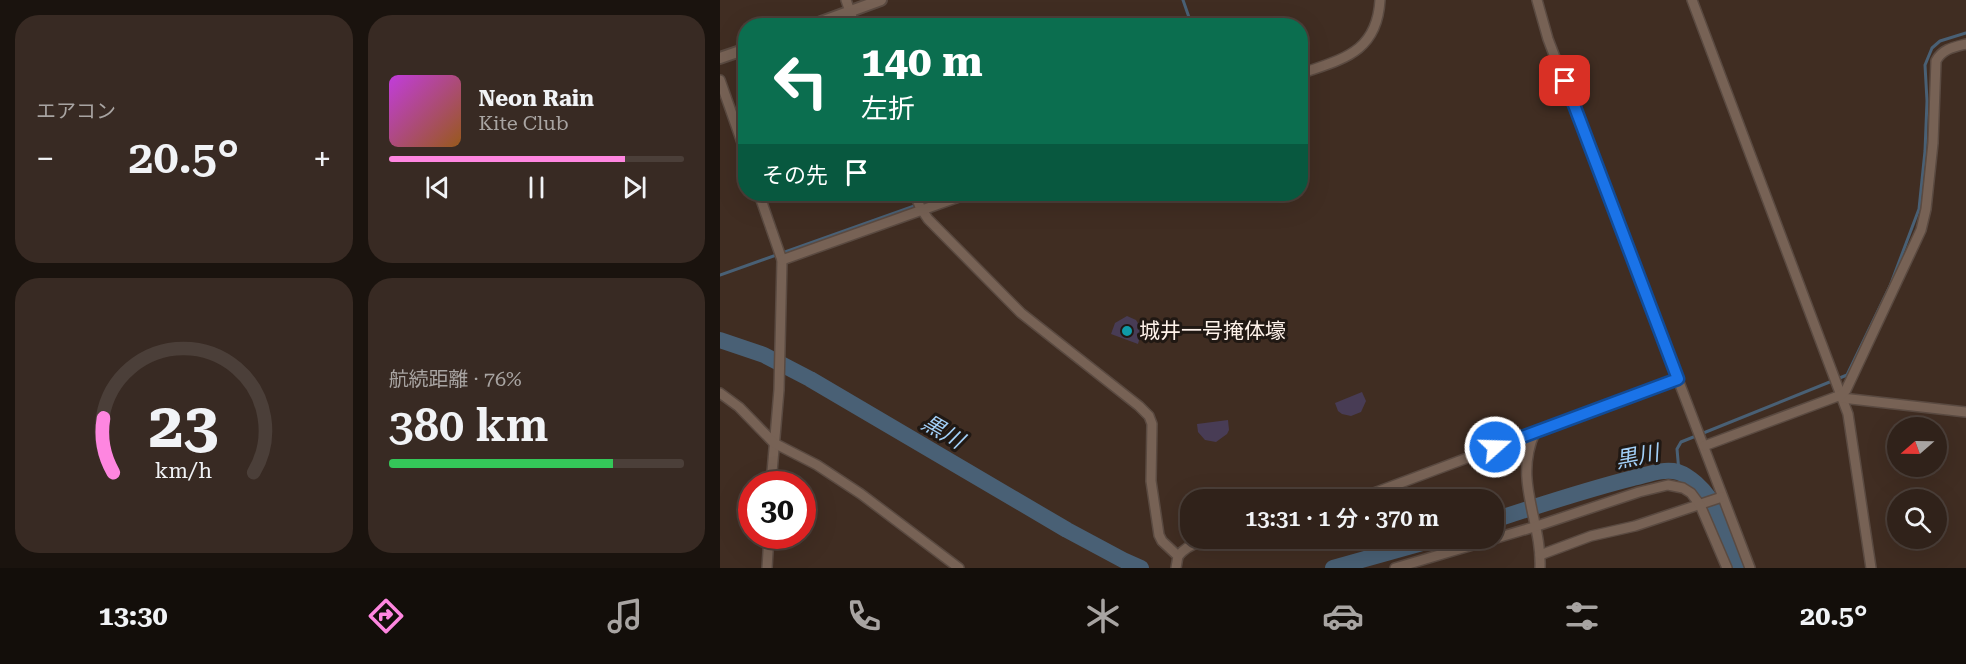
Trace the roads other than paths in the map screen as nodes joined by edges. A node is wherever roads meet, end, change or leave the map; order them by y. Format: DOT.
graph roads {
  1 [pos="846,0"];
  2 [pos="881,0"];
  3 [pos="1380,0"];
  4 [pos="1537,0"];
  5 [pos="1692,0"];
  6 [pos="850,11"];
  7 [pos="831,18"];
  8 [pos="852,18"];
  9 [pos="1966,44"];
  10 [pos="738,52"];
  11 [pos="720,58"];
  12 [pos="1308,71"];
  13 [pos="720,80"];
  14 [pos="738,131"];
  15 [pos="762,201"];
  16 [pos="918,201"];
  17 [pos="947,201"];
  18 [pos="922,210"];
  19 [pos="783,260"];
  20 [pos="1678,379"];
  21 [pos="720,393"];
  22 [pos="1842,397"];
  23 [pos="1966,412"];
  24 [pos="1535,432"];
  25 [pos="774,443"];
  26 [pos="1703,444"];
  27 [pos="772,471"];
  28 [pos="1384,489"];
  29 [pos="1720,498"];
  30 [pos="1701,504"];
  31 [pos="1534,525"];
  32 [pos="768,549"];
  33 [pos="1187,549"];
  34 [pos="1540,555"];
  35 [pos="1177,562"];
  36 [pos="1407,566"];
  37 [pos="767,568"];
  38 [pos="959,568"];
  39 [pos="1395,568"];
  40 [pos="1540,568"];
  41 [pos="1726,568"];
  42 [pos="1750,568"];
  43 [pos="1871,568"];
  1 -- 6 [label="street"];
  2 -- 6 [label="street"];
  3 -- 12 [label="street"];
  4 -- 20 [label="street"];
  5 -- 22 [label="street"];
  6 -- 7 [label="street"];
  6 -- 8 [label="street"];
  9 -- 22 [label="street"];
  10 -- 11 [label="street"];
  13 -- 14 [label="street"];
  15 -- 19 [label="street"];
  16 -- 18 [label="street"];
  17 -- 18 [label="street"];
  18 -- 19 [label="street"];
  18 -- 35 [label="street"];
  19 -- 25 [label="street"];
  20 -- 24 [label="street"];
  20 -- 26 [label="street"];
  21 -- 25 [label="street"];
  22 -- 23 [label="street"];
  22 -- 26 [label="street"];
  22 -- 43 [label="street"];
  24 -- 28 [label="street"];
  24 -- 31 [label="street"];
  25 -- 27 [label="street"];
  25 -- 38 [label="street"];
  26 -- 29 [label="street"];
  29 -- 30 [label="street"];
  29 -- 42 [label="street"];
  30 -- 31 [label="street"];
  30 -- 34 [label="street"];
  30 -- 41 [label="street"];
  31 -- 34 [label="street"];
  31 -- 36 [label="street"];
  32 -- 37 [label="street"];
  33 -- 35 [label="street"];
  34 -- 40 [label="street"];
  36 -- 39 [label="street"];
}
